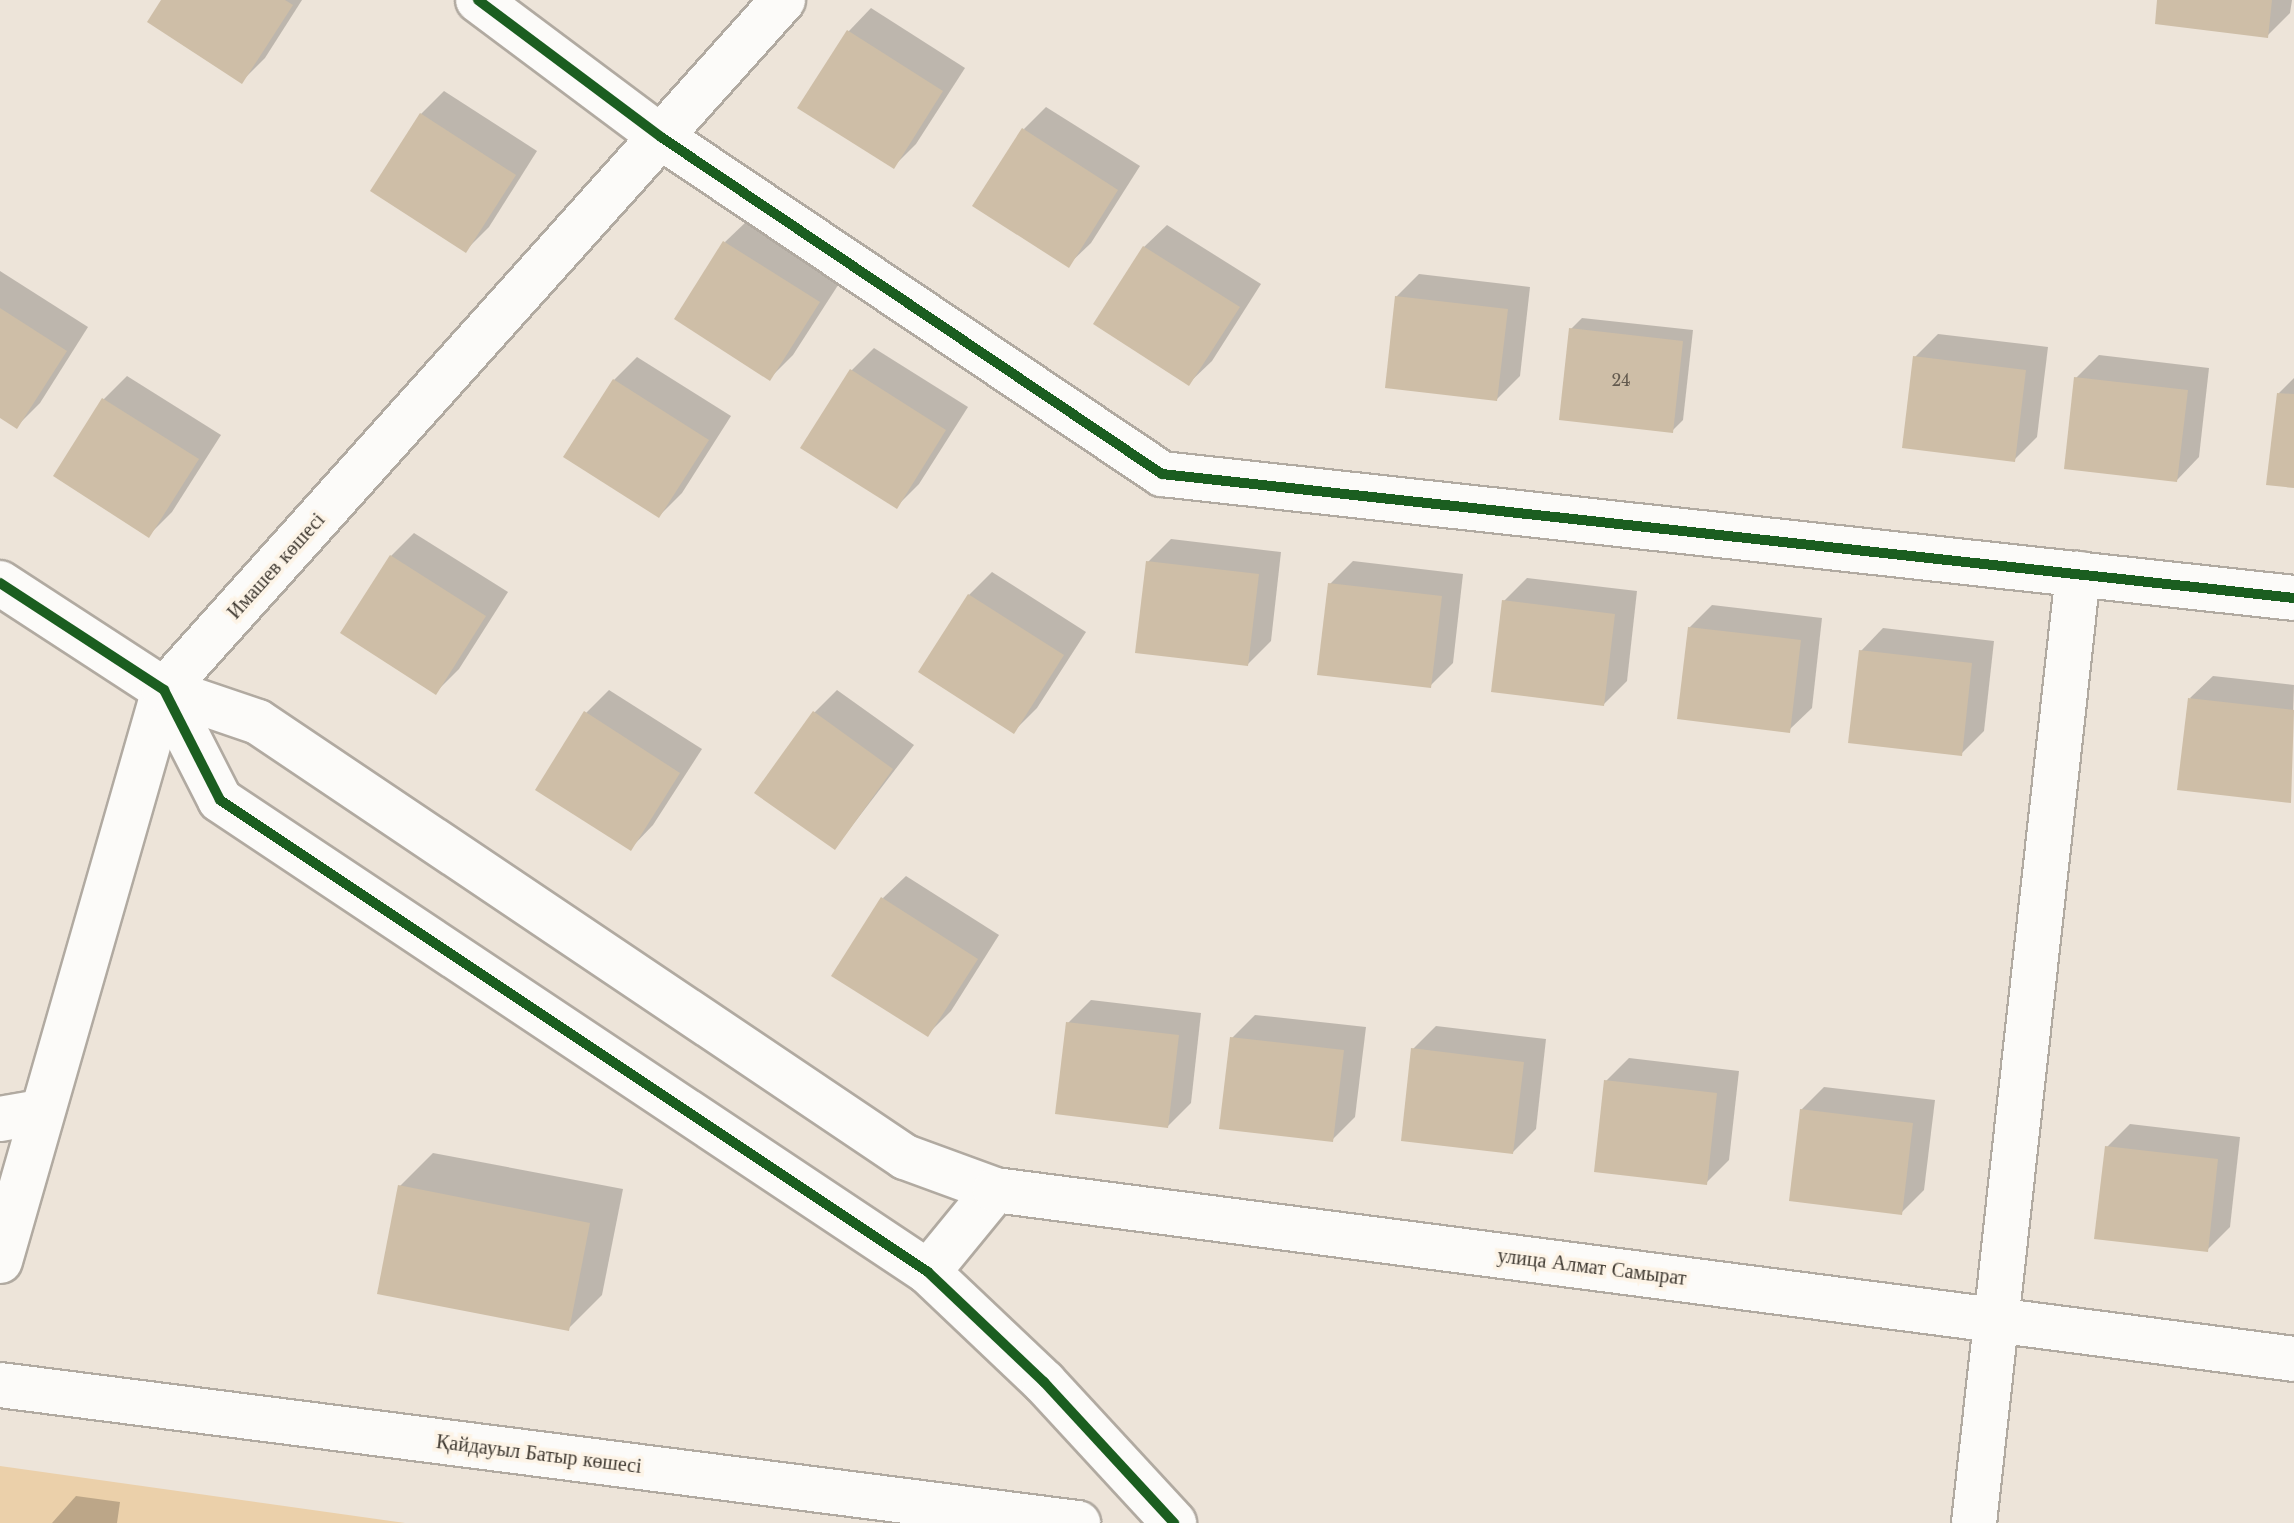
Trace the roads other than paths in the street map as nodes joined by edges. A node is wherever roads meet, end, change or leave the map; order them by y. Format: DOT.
graph roads {
  1 [pos="478,0"];
  2 [pos="783,0"];
  3 [pos="661,137"];
  4 [pos="2078,574"];
  5 [pos="0,583"];
  6 [pos="2294,598"];
  7 [pos="164,690"];
  8 [pos="20,1115"];
  9 [pos="995,1190"];
  10 [pos="0,1261"];
  11 [pos="928,1272"];
  12 [pos="1996,1320"];
  13 [pos="2294,1359"];
  14 [pos="0,1385"];
  15 [pos="1078,1523"];
  16 [pos="1174,1523"];
  17 [pos="1974,1523"];
  1 -- 3 [label="street"];
  2 -- 3 [label="street, Имашев көшесі"];
  3 -- 4 [label="street"];
  3 -- 7 [label="street, Имашев көшесі"];
  4 -- 6 [label="street"];
  4 -- 12 [label="street"];
  5 -- 7 [label="street, улица Алмат Самырат"];
  7 -- 8 [label="street, Имашев көшесі"];
  7 -- 9 [label="street, улица Алмат Самырат"];
  7 -- 11 [label="street"];
  8 -- 10 [label="street, Имашев көшесі"];
  9 -- 11 [label="street"];
  9 -- 12 [label="street, улица Алмат Самырат"];
  11 -- 16 [label="street"];
  12 -- 13 [label="street, улица Алмат Самырат"];
  12 -- 17 [label="street"];
  14 -- 15 [label="street, Қайдауыл Батыр көшесі"];
}
